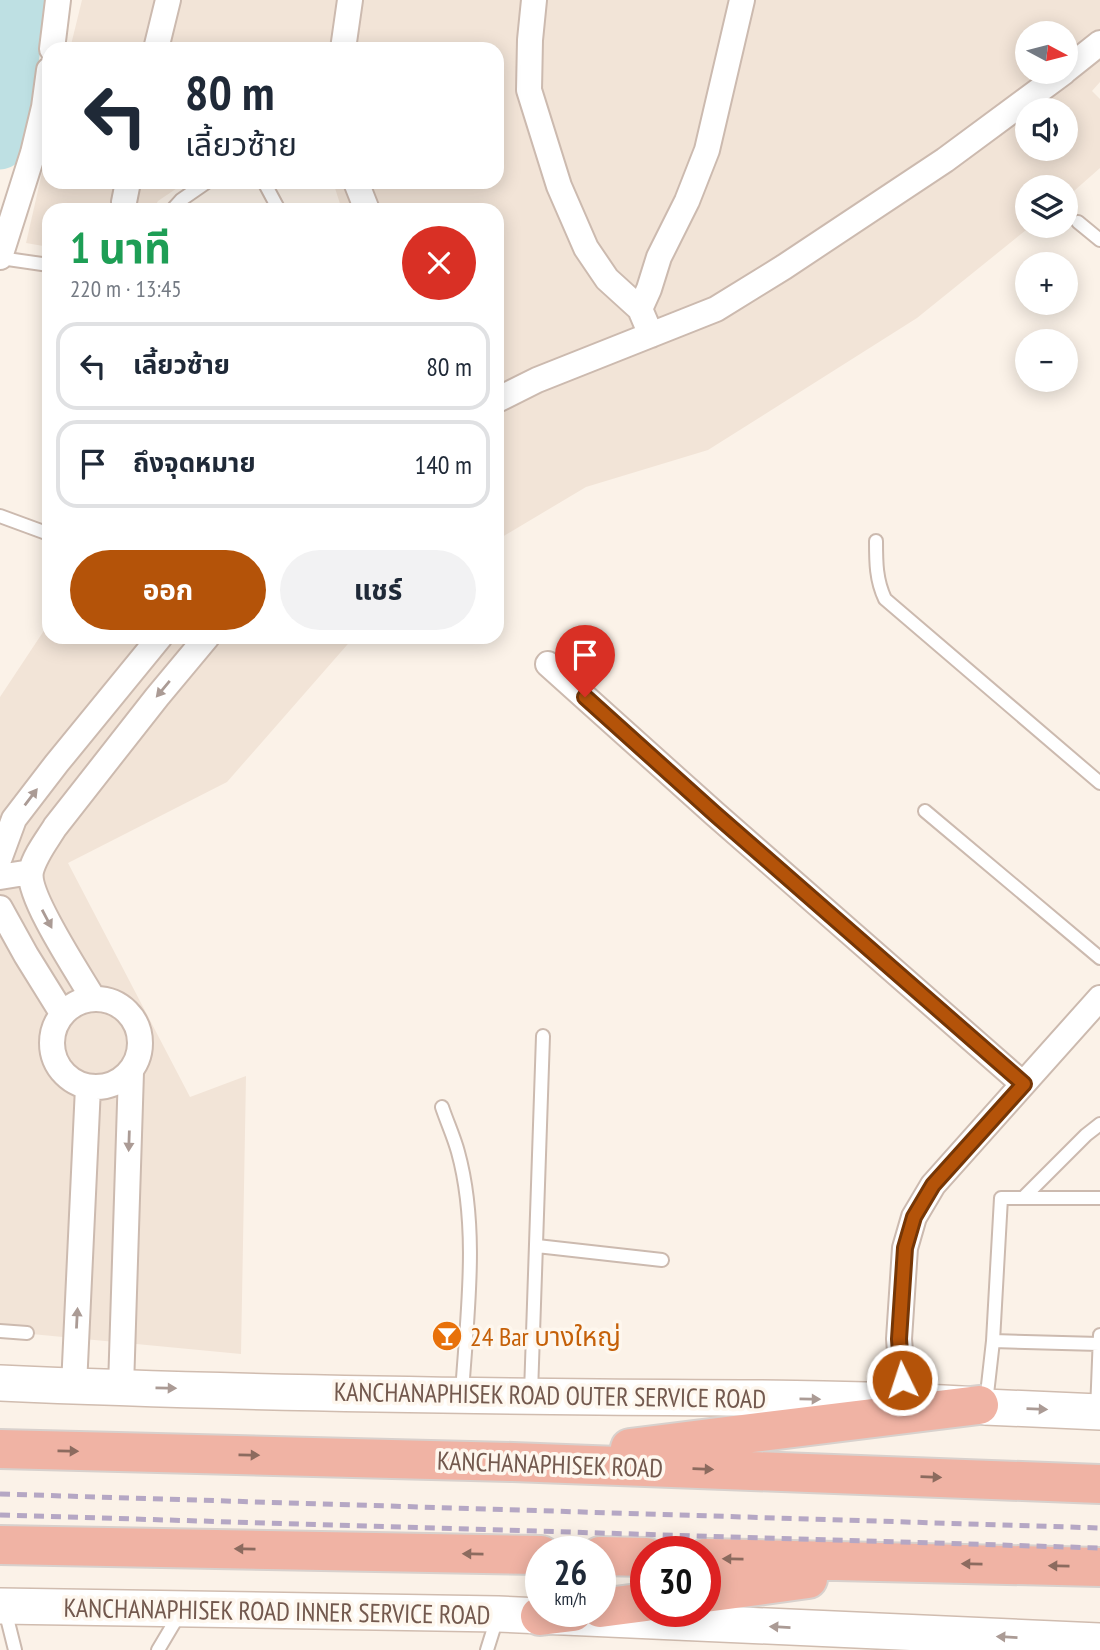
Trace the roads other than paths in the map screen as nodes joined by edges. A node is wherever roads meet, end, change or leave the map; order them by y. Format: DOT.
graph roads {
  1 [pos="58,0"];
  2 [pos="168,0"];
  3 [pos="350,0"];
  4 [pos="534,0"];
  5 [pos="742,0"];
  6 [pos="53,42"];
  7 [pos="158,42"];
  8 [pos="344,42"];
  9 [pos="1100,43"];
  10 [pos="1078,61"];
  11 [pos="1047,84"];
  12 [pos="42,115"];
  13 [pos="197,189"];
  14 [pos="178,203"];
  15 [pos="1078,222"];
  16 [pos="1100,240"];
  17 [pos="0,258"];
  18 [pos="42,264"];
  19 [pos="640,309"];
  20 [pos="651,335"];
  21 [pos="504,396"];
  22 [pos="0,516"];
  23 [pos="42,531"];
  24 [pos="876,541"];
  25 [pos="154,644"];
  26 [pos="201,644"];
  27 [pos="548,664"];
  28 [pos="1100,783"];
  29 [pos="925,811"];
  30 [pos="0,857"];
  31 [pos="31,872"];
  32 [pos="0,877"];
  33 [pos="0,908"];
  34 [pos="1100,958"];
  35 [pos="93,998"];
  36 [pos="1100,998"];
  37 [pos="62,1013"];
  38 [pos="543,1036"];
  39 [pos="131,1072"];
  40 [pos="1024,1084"];
  41 [pos="88,1087"];
  42 [pos="442,1107"];
  43 [pos="1100,1124"];
  44 [pos="1024,1197"];
  45 [pos="1100,1198"];
  46 [pos="537,1246"];
  47 [pos="662,1260"];
  48 [pos="0,1331"];
  49 [pos="27,1333"];
  50 [pos="1100,1335"];
  51 [pos="993,1340"];
  52 [pos="1099,1344"];
  53 [pos="0,1383"];
  54 [pos="74,1386"];
  55 [pos="121,1387"];
  56 [pos="462,1396"];
  57 [pos="531,1396"];
  58 [pos="904,1401"];
  59 [pos="982,1406"];
  60 [pos="1099,1412"];
  61 [pos="0,1449"];
  62 [pos="513,1462"];
  63 [pos="1100,1484"];
  64 [pos="0,1545"];
  65 [pos="525,1555"];
  66 [pos="721,1558"];
  67 [pos="924,1563"];
  68 [pos="1100,1567"];
  69 [pos="721,1591"];
  70 [pos="2,1606"];
  71 [pos="182,1610"];
  72 [pos="498,1614"];
  73 [pos="525,1614"];
  74 [pos="616,1618"];
  75 [pos="953,1642"];
  76 [pos="1075,1644"];
  77 [pos="15,1650"];
  78 [pos="158,1650"];
  79 [pos="487,1650"];
  1 -- 6 [label="street"];
  2 -- 7 [label="street"];
  3 -- 8 [label="street"];
  4 -- 19 [label="street"];
  5 -- 19 [label="street"];
  9 -- 10 [label="street"];
  11 -- 20 [label="street"];
  12 -- 17 [label="street"];
  13 -- 14 [label="lane"];
  15 -- 16 [label="lane"];
  17 -- 18 [label="lane"];
  19 -- 20 [label="street"];
  20 -- 21 [label="street"];
  22 -- 23 [label="lane"];
  24 -- 28 [label="lane"];
  30 -- 25 [label="street, one-way"];
  26 -- 31 [label="street, one-way"];
  27 -- 40 [label="street"];
  29 -- 34 [label="lane"];
  31 -- 32 [label="street"];
  31 -- 35 [label="street, one-way"];
  33 -- 37 [label="street"];
  35 -- 37 [label="street"];
  35 -- 39 [label="street"];
  36 -- 40 [label="street"];
  37 -- 41 [label="street"];
  38 -- 46 [label="lane"];
  39 -- 41 [label="street"];
  39 -- 55 [label="street, one-way"];
  40 -- 58 [label="street"];
  54 -- 41 [label="street, one-way"];
  42 -- 56 [label="lane"];
  43 -- 44 [label="lane"];
  44 -- 45 [label="lane"];
  44 -- 51 [label="lane"];
  46 -- 47 [label="lane"];
  46 -- 57 [label="lane"];
  48 -- 49 [label="lane"];
  50 -- 52 [label="lane"];
  51 -- 52 [label="lane"];
  51 -- 59 [label="lane"];
  52 -- 60 [label="lane"];
  53 -- 54 [label="main road, KANCHANAPHISEK ROAD OUTER SERVICE ROAD"];
  54 -- 55 [label="main road, KANCHANAPHISEK ROAD OUTER SERVICE ROAD"];
  55 -- 56 [label="main road, KANCHANAPHISEK ROAD OUTER SERVICE ROAD, one-way"];
  56 -- 57 [label="main road, KANCHANAPHISEK ROAD OUTER SERVICE ROAD"];
  57 -- 58 [label="main road, KANCHANAPHISEK ROAD OUTER SERVICE ROAD, one-way"];
  58 -- 59 [label="main road, KANCHANAPHISEK ROAD OUTER SERVICE ROAD"];
  59 -- 60 [label="main road, KANCHANAPHISEK ROAD OUTER SERVICE ROAD, one-way"];
  59 -- 62 [label="highway"];
  61 -- 62 [label="highway, KANCHANAPHISEK ROAD, one-way"];
  62 -- 63 [label="highway, KANCHANAPHISEK ROAD, one-way"];
  65 -- 64 [label="highway, one-way"];
  67 -- 66 [label="highway, one-way"];
  68 -- 67 [label="highway, one-way"];
  67 -- 69 [label="highway"];
  70 -- 71 [label="main road, KANCHANAPHISEK ROAD INNER SERVICE ROAD"];
  70 -- 77 [label="lane"];
  71 -- 72 [label="main road, KANCHANAPHISEK ROAD INNER SERVICE ROAD"];
  71 -- 78 [label="lane"];
  72 -- 73 [label="main road, KANCHANAPHISEK ROAD INNER SERVICE ROAD"];
  72 -- 79 [label="lane"];
  75 -- 74 [label="main road, KANCHANAPHISEK ROAD INNER SERVICE ROAD, one-way"];
  76 -- 75 [label="main road, KANCHANAPHISEK ROAD INNER SERVICE ROAD, one-way"];
}
